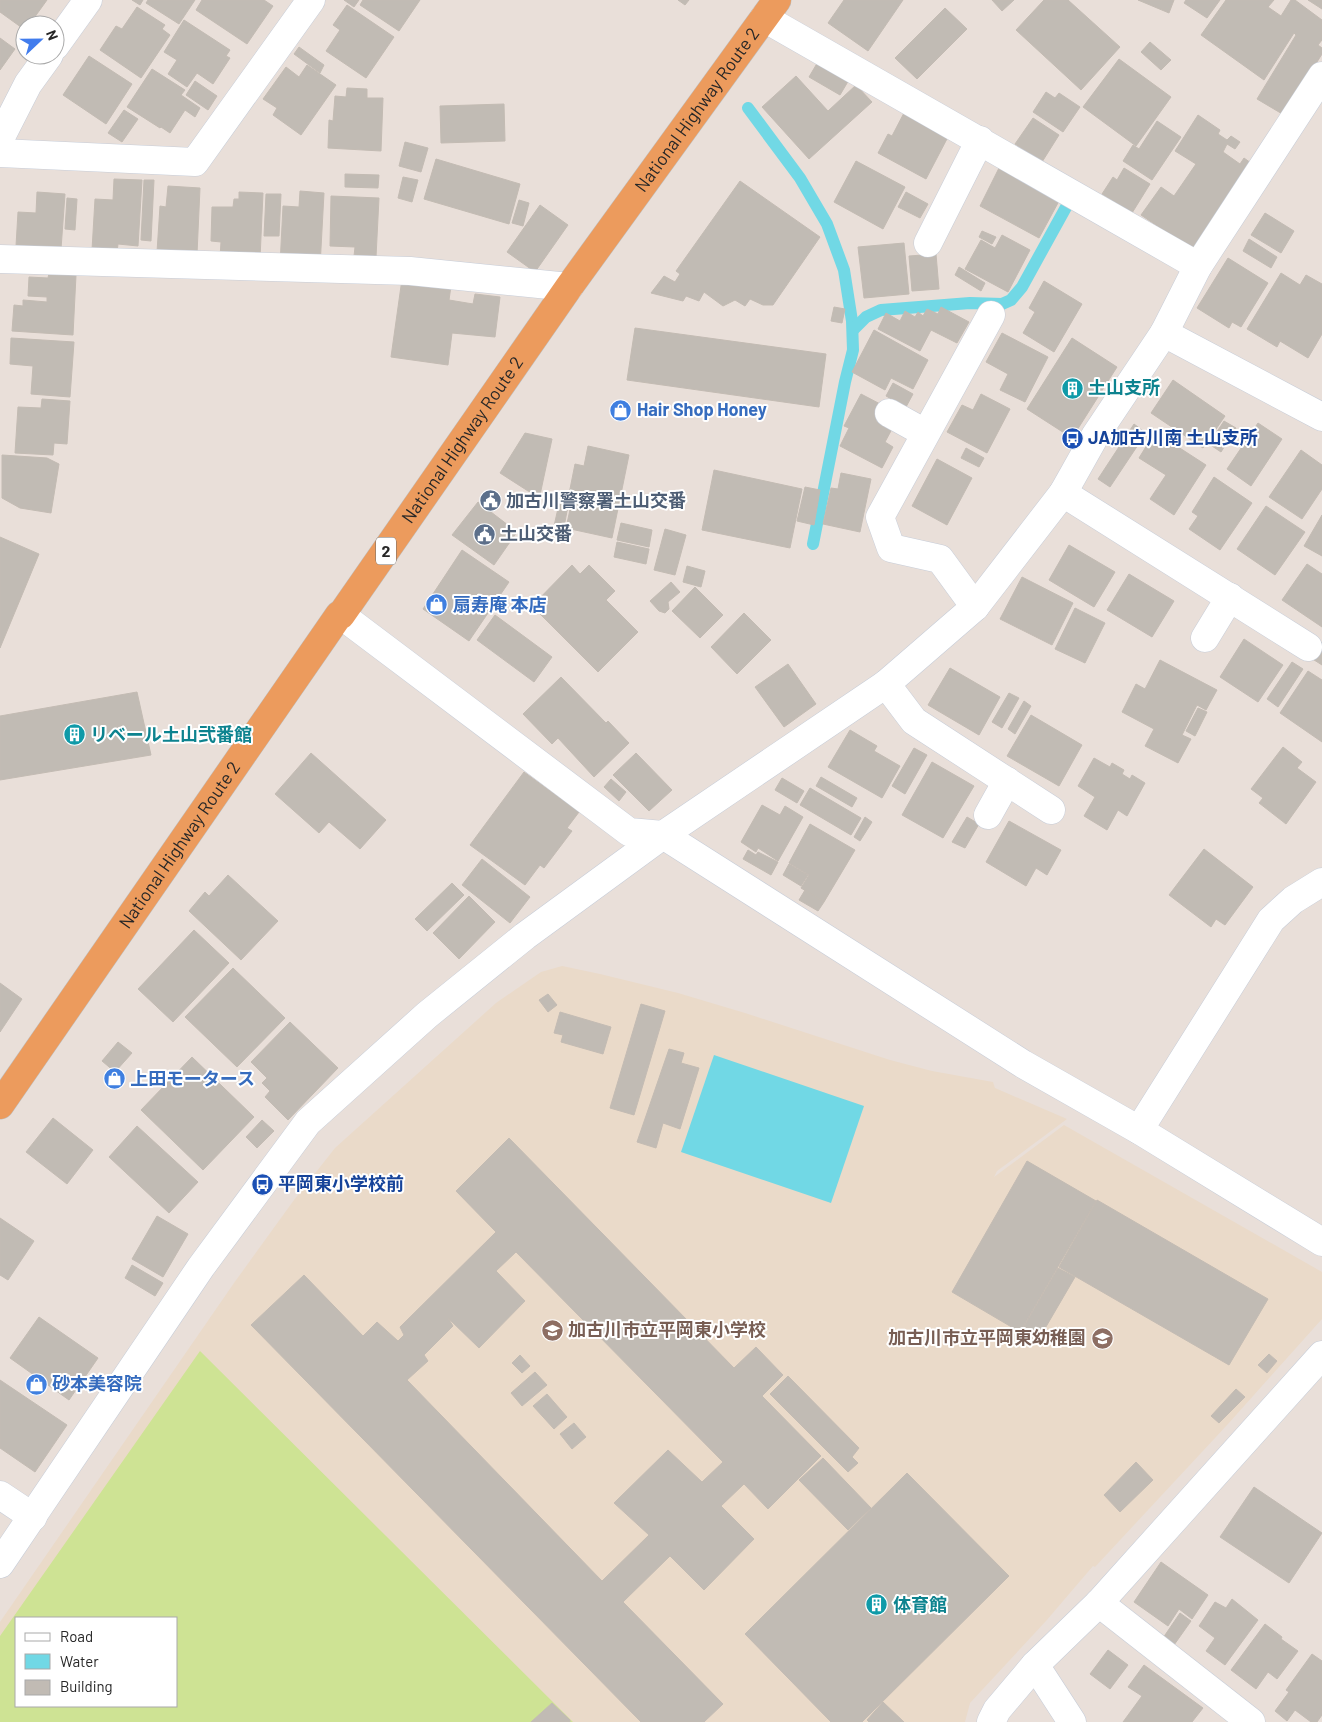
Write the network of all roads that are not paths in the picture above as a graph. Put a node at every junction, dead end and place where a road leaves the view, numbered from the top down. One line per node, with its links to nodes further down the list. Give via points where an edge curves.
1 (88, 0): 4 (street)
2 (311, 0): 9 (street, via 195,162)
3 (771, 9): 8 (street); 13 (highway, National Highway Route 2 / 2)
4 (65, 32)
5 (42, 65): 7 (street, via 28,84)
6 (1322, 76): 12 (street)
7 (0, 139)
8 (980, 140): 10 (street); 12 (street)
9 (0, 153)
10 (928, 243)
11 (0, 259): 13 (street, via 410,271)
12 (1198, 266): 15 (street)
13 (569, 287): 22 (highway, National Highway Route 2 / 2)
14 (991, 315): 18 (street)
15 (1164, 333): 17 (street); 19 (street, via 1094,436)
16 (890, 413): 18 (street)
17 (1322, 417)
18 (925, 433): 21 (street, via 880,517 891,548 940,559)
19 (1063, 493): 20 (street); 21 (street)
20 (1230, 597): 23 (street); 24 (street)
21 (974, 607): 25 (street)
22 (341, 615): 29 (street, via 629,832); 31 (highway, National Highway Route 2 / 2)
23 (1205, 638)
24 (1308, 647)
25 (886, 684): 26 (street, via 914,721); 29 (street)
26 (1007, 781): 27 (street); 28 (street)
27 (1051, 810)
28 (988, 815)
29 (663, 835): 32 (street, via 1023,1064); 36 (street, via 525,936 427,1015 308,1122 200,1267)
30 (1322, 882): 32 (street, via 1293,900 1271,920)
31 (0, 1105)
32 (1139, 1130): 33 (street)
33 (1322, 1242)
34 (1322, 1355): 38 (street)
35 (0, 1495): 36 (street)
36 (33, 1517): 37 (street)
37 (0, 1564)
38 (1099, 1603): 39 (street); 42 (street)
39 (1035, 1665): 40 (street, via 997,1710); 41 (street)
40 (991, 1722)
41 (1072, 1722)
42 (1250, 1722)

